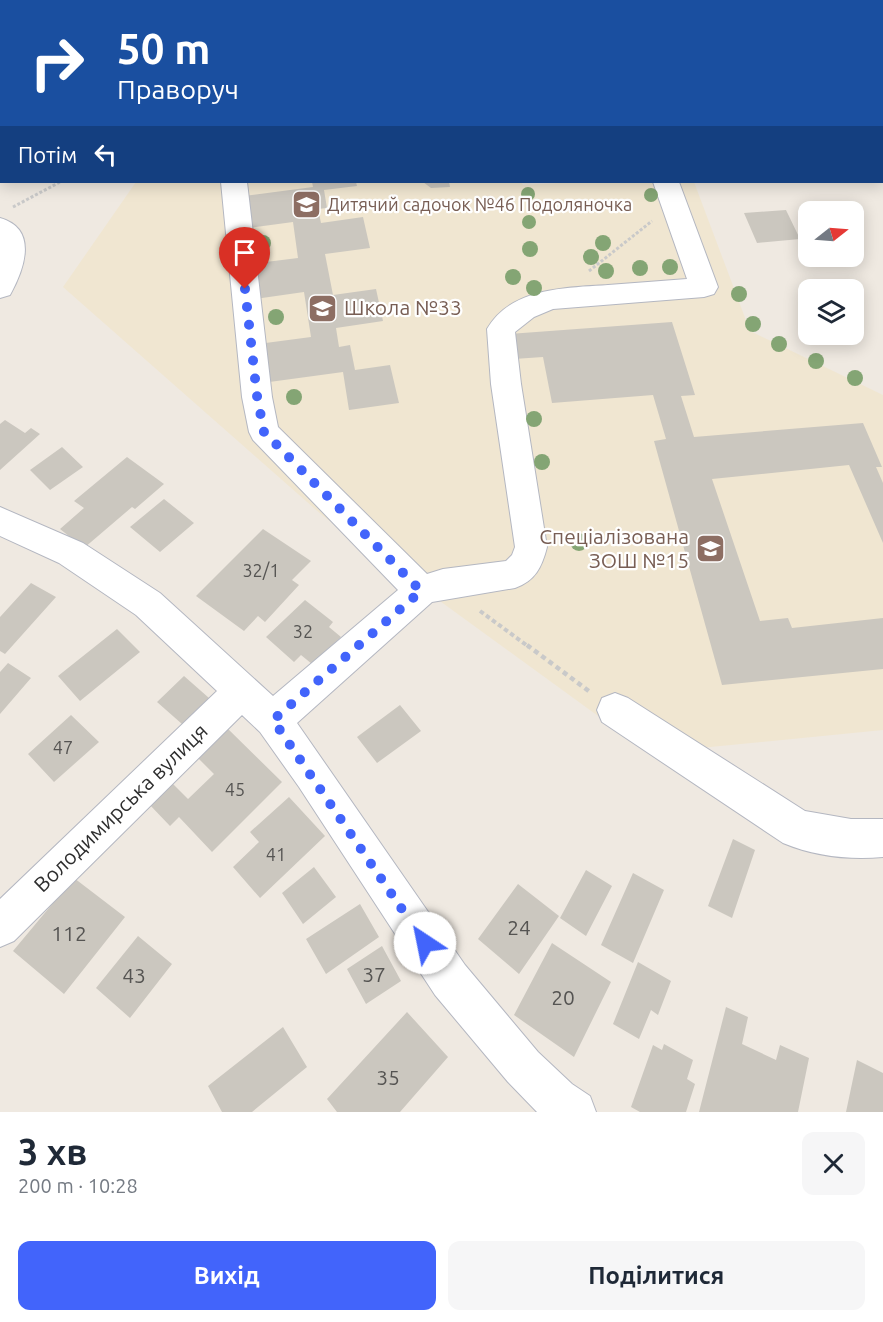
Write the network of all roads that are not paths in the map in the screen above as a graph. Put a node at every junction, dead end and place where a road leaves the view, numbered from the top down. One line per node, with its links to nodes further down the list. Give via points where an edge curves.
1 (234, 183): 6 (street, via 264,432)
2 (670, 193): 6 (street, via 704,287 553,299 515,313 501,329 500,339 531,547 527,562 515,574)
3 (5, 218): 4 (street, via 13,247 8,273)
4 (0, 288)
5 (0, 522): 7 (street, via 71,554 148,604)
6 (432, 587): 9 (street)
7 (243, 690): 9 (street); 11 (street, Володимирська вулиця)
8 (615, 710): 10 (street, via 797,829 821,835)
9 (273, 720): 12 (street, via 450,980 523,1067)
10 (883, 837)
11 (0, 927)
12 (574, 1112)

